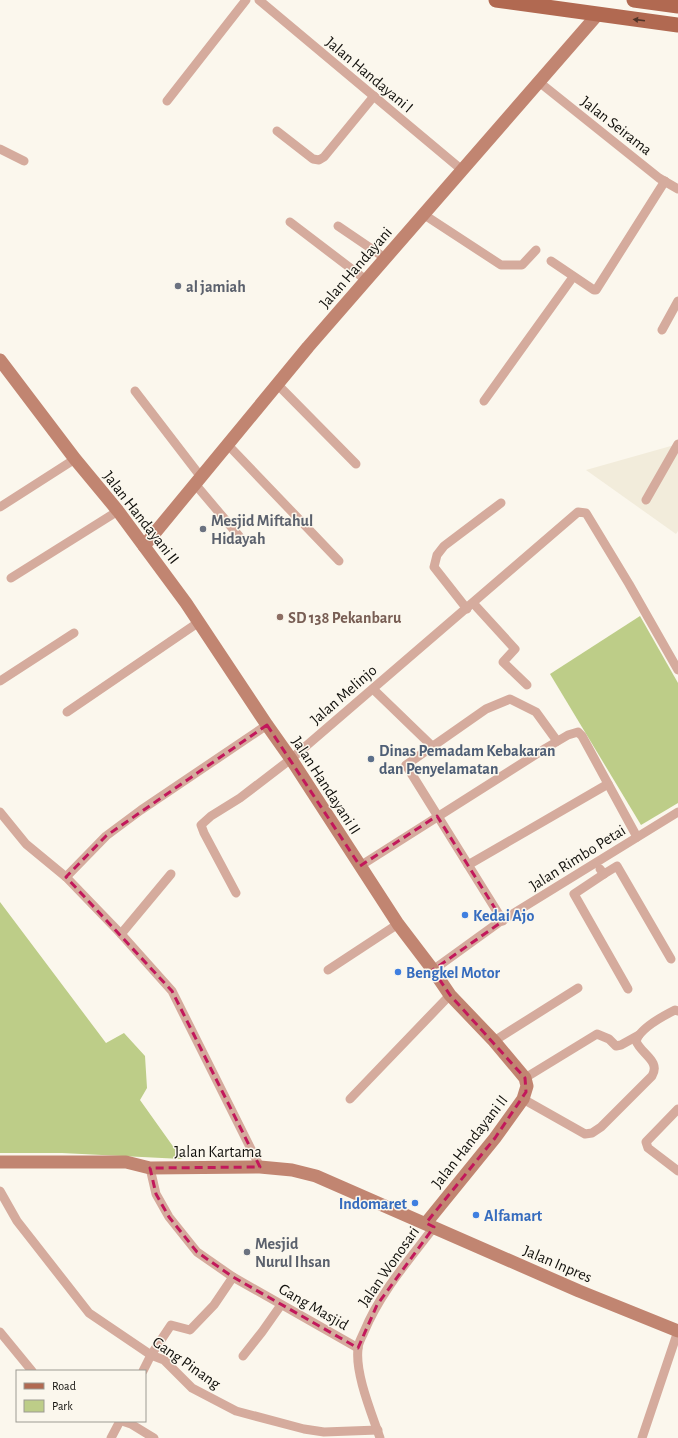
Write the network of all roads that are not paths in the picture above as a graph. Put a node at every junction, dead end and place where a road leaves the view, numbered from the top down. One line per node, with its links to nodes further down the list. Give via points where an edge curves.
1 (246, 0): 10 (street)
2 (259, 0): 9 (street, Jalan Handayani I)
3 (496, 0): 6 (main road)
4 (634, 0): 5 (main road)
5 (678, 6)
6 (598, 14): 7 (main road, one-way to 6); 8 (street, Jalan Handayani)
7 (678, 25)
8 (539, 82): 14 (street, Jalan Handayani); 15 (street, Jalan Seirama)
9 (374, 96): 11 (street, via 319,160 313,160); 14 (street, Jalan Handayani I)
10 (167, 101)
11 (277, 131)
12 (0, 149): 13 (street)
13 (24, 161)
14 (462, 170): 17 (street, Jalan Handayani)
15 (665, 181): 16 (street, Jalan Seirama); 23 (street, via 598,288 594,290)
16 (678, 189)
17 (423, 214): 20 (street, via 501,265 522,265); 21 (street, Jalan Handayani)
18 (290, 222): 24 (street)
19 (338, 226): 21 (street)
20 (536, 250)
21 (385, 258): 24 (street, Jalan Handayani)
22 (551, 261): 23 (street)
23 (573, 277): 30 (street)
24 (366, 280): 28 (street, Jalan Handayani)
25 (678, 302): 26 (street)
26 (662, 330)
27 (0, 360): 33 (street, Jalan Handayani II)
28 (277, 384): 32 (street, Jalan Handayani); 34 (street)
29 (135, 391): 35 (street)
30 (484, 401)
31 (678, 444): 36 (street)
32 (228, 445): 35 (street, Jalan Handayani); 42 (street)
33 (76, 459): 38 (street); 39 (street, Jalan Handayani II)
34 (356, 464)
35 (198, 481): 40 (street); 41 (street, Jalan Handayani)
36 (646, 500)
37 (501, 503): 44 (street, via 444,546 434,561 434,567)
38 (0, 506)
39 (118, 511): 41 (street, Jalan Handayani II); 43 (street)
40 (239, 536)
41 (144, 546): 45 (street, Jalan Handayani II)
42 (339, 561)
43 (11, 578)
44 (470, 606): 47 (street, Jalan Melinjo, via 578,512 586,514); 49 (street, via 515,649 503,662); 50 (street, Jalan Melinjo)
45 (199, 622): 51 (street); 52 (street, Jalan Handayani II)
46 (74, 633): 48 (street)
47 (678, 670)
48 (0, 681)
49 (527, 685)
50 (373, 689): 54 (street); 55 (street, Jalan Melinjo)
51 (68, 712)
52 (266, 725): 55 (street, Jalan Handayani II); 66 (street, via 106,836)
53 (557, 741): 54 (street, via 536,712 510,699 486,709); 56 (street, via 578,732); 59 (street)
54 (433, 747): 59 (street, via 406,765)
55 (291, 759): 63 (street, Jalan Handayani II); 67 (street, Jalan Melinjo, via 201,825)
56 (608, 784): 60 (street); 62 (street)
57 (0, 812): 66 (street, via 26,844)
58 (678, 812): 60 (street, Jalan Rimbo Petai)
59 (437, 816): 62 (street); 63 (street)
60 (637, 837): 61 (street, Jalan Rimbo Petai)
61 (596, 863): 65 (street); 68 (street, Jalan Rimbo Petai)
62 (468, 865): 68 (street)
63 (360, 866): 69 (street, Jalan Handayani II)
64 (171, 874): 70 (street)
65 (604, 874): 71 (street, via 617,866); 75 (street, via 574,894)
66 (66, 878): 70 (street)
67 (236, 893)
68 (503, 921): 73 (street, Jalan Rimbo Petai)
69 (398, 924): 72 (street); 73 (street, Jalan Handayani II)
70 (121, 934): 85 (street, via 172,991)
71 (671, 960)
72 (328, 970)
73 (433, 970): 76 (street, Jalan Handayani II)
74 (578, 988): 79 (street)
75 (628, 989)
76 (450, 995): 79 (street, Jalan Handayani II); 81 (street)
77 (678, 1011): 78 (street, via 666,1014)
78 (639, 1035): 80 (street, via 616,1046 609,1039 596,1034); 82 (street, via 637,1045 654,1064 655,1071 601,1127 592,1133 585,1134)
79 (494, 1041): 80 (street, Jalan Handayani II)
80 (525, 1078): 82 (street, Jalan Handayani II, via 527,1086)
81 (350, 1099)
82 (523, 1099): 89 (street, Jalan Handayani II)
83 (678, 1109): 87 (street, via 646,1145)
84 (0, 1162): 86 (street, Jalan Kartama, via 126,1162)
85 (260, 1167): 86 (street, Jalan Kartama); 89 (street, Jalan Kartama, via 292,1170 316,1176)
86 (150, 1168): 90 (street, Gang Masjid, via 156,1194 169,1218 198,1252)
87 (678, 1171)
88 (0, 1191): 95 (street, Gang Pinang, via 17,1221 89,1313)
89 (430, 1225): 92 (street, Jalan Inpres, via 579,1291); 94 (street, Jalan Wonosari, via 377,1305)
90 (233, 1278): 91 (street, Gang Masjid); 95 (street, via 214,1305 190,1330 171,1325)
91 (281, 1305): 94 (street, Gang Masjid); 96 (street)
92 (678, 1331): 104 (street)
93 (0, 1332): 97 (street)
94 (358, 1348): 101 (street, Jalan Wonosari, via 366,1399)
95 (151, 1355): 98 (street); 101 (street, Gang Pinang, via 169,1364 192,1388 236,1411 324,1432)
96 (243, 1356)
97 (31, 1370)
98 (144, 1370)
99 (120, 1422): 102 (street)
100 (124, 1422): 103 (street)
101 (379, 1434)
102 (111, 1438)
103 (154, 1438)
104 (642, 1438)

